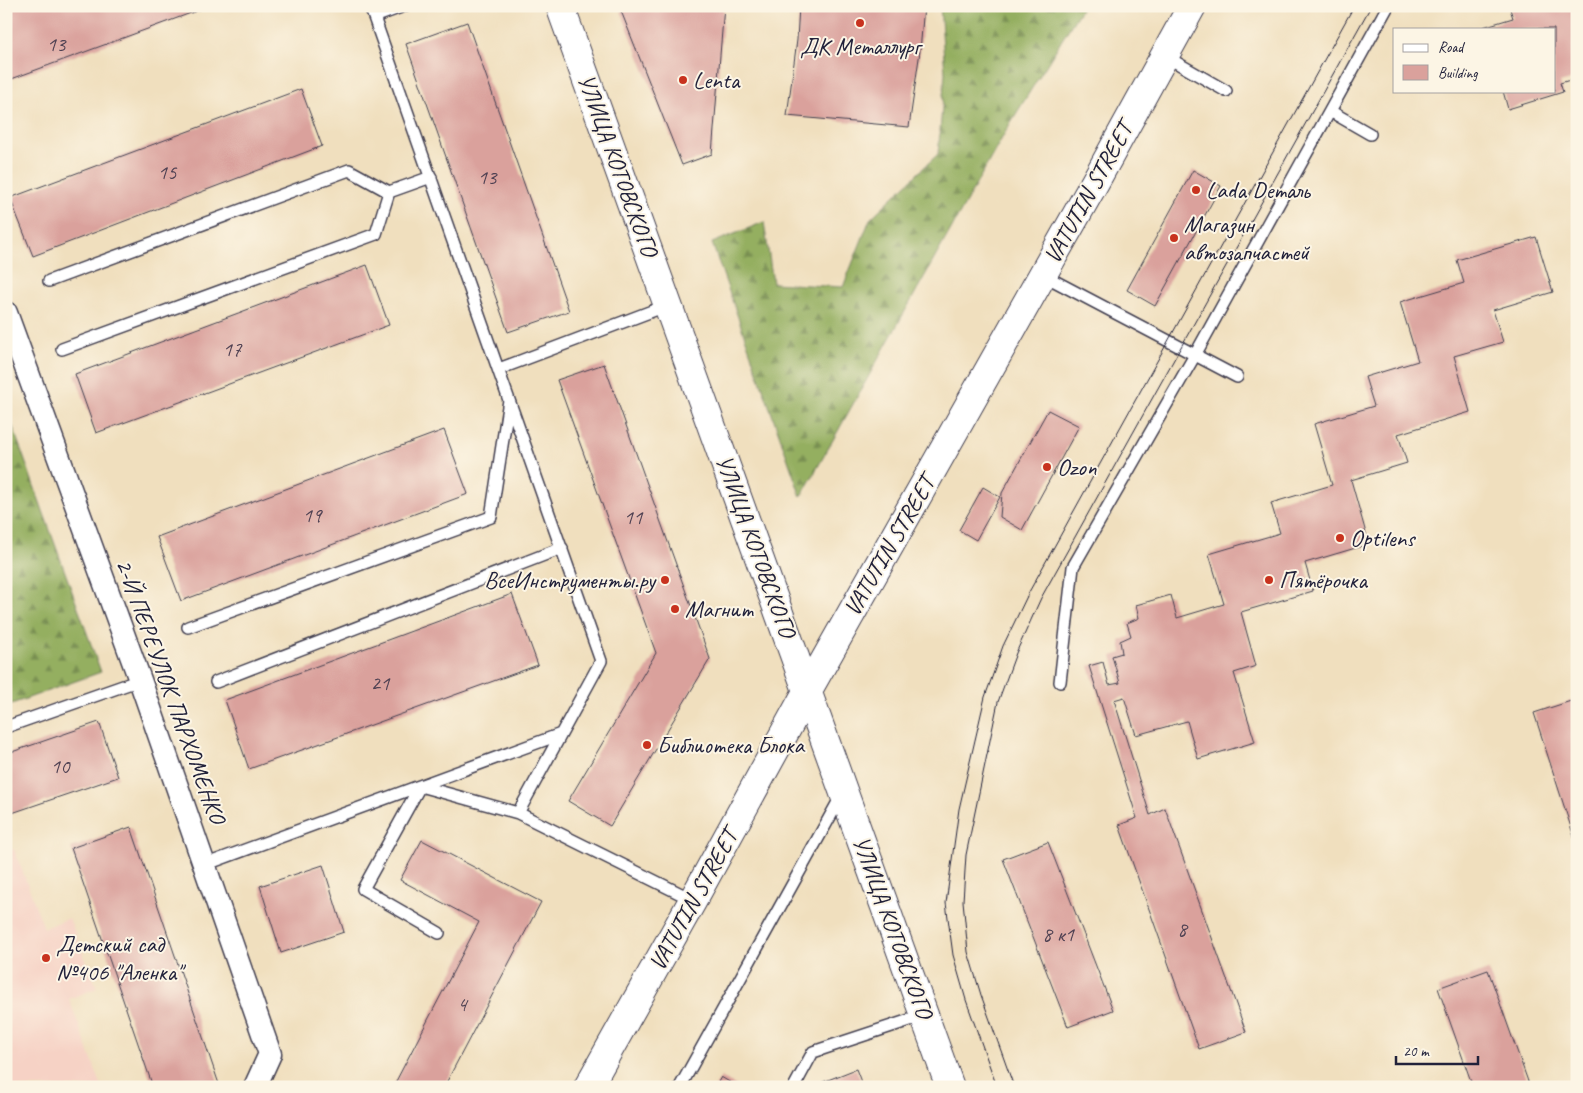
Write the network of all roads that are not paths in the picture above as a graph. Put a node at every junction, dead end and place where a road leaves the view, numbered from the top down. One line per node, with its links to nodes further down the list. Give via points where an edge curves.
1 (404, 6): 5 (lane)
2 (560, 6): 14 (main road, УЛИЦА КОТОВСКОГО)
3 (1192, 6): 6 (main road, VATUTIN STREET)
4 (1388, 6): 8 (lane)
5 (372, 12): 10 (lane)
6 (1165, 56): 7 (lane); 12 (main road, VATUTIN STREET)
7 (1226, 91)
8 (1330, 111): 9 (lane); 17 (lane)
9 (1370, 134)
10 (431, 177): 11 (lane); 18 (lane)
11 (389, 192): 13 (lane, via 349,170); 16 (lane, via 376,234)
12 (1043, 275): 17 (lane); 26 (main road, VATUTIN STREET)
13 (49, 281)
14 (668, 304): 18 (lane); 26 (main road, УЛИЦА КОТОВСКОГО)
15 (6, 313): 23 (street, 2-Й ПЕРЕУЛОК ПАРХОМЕНКО)
16 (62, 349)
17 (1195, 355): 19 (lane); 25 (lane, via 1073,567)
18 (499, 369): 20 (lane)
19 (1237, 377)
20 (509, 398): 21 (lane); 22 (lane, via 491,517)
21 (562, 548): 24 (lane); 28 (lane, via 601,661)
22 (188, 627)
23 (140, 680): 27 (lane); 32 (street, 2-Й ПЕРЕУЛОК ПАРХОМЕНКО)
24 (216, 682)
25 (1060, 682)
26 (808, 690): 30 (main road, УЛИЦА КОТОВСКОГО); 33 (main road, VATUTIN STREET)
27 (6, 727)
28 (561, 734): 29 (lane); 31 (lane)
29 (420, 786): 31 (lane); 32 (lane); 34 (lane, via 363,889)
30 (844, 792): 35 (main road, УЛИЦА КОТОВСКОГО); 38 (lane)
31 (518, 813): 33 (lane)
32 (204, 865): 36 (street, 2-Й ПЕРЕУЛОК ПАРХОМЕНКО, via 270,1054)
33 (693, 900): 37 (main road, VATUTIN STREET)
34 (440, 933)
35 (925, 1015): 39 (lane, via 813,1052); 40 (main road, УЛИЦА КОТОВСКОГО)
36 (255, 1087)
37 (588, 1087)
38 (680, 1087)
39 (794, 1087)
40 (950, 1087)

